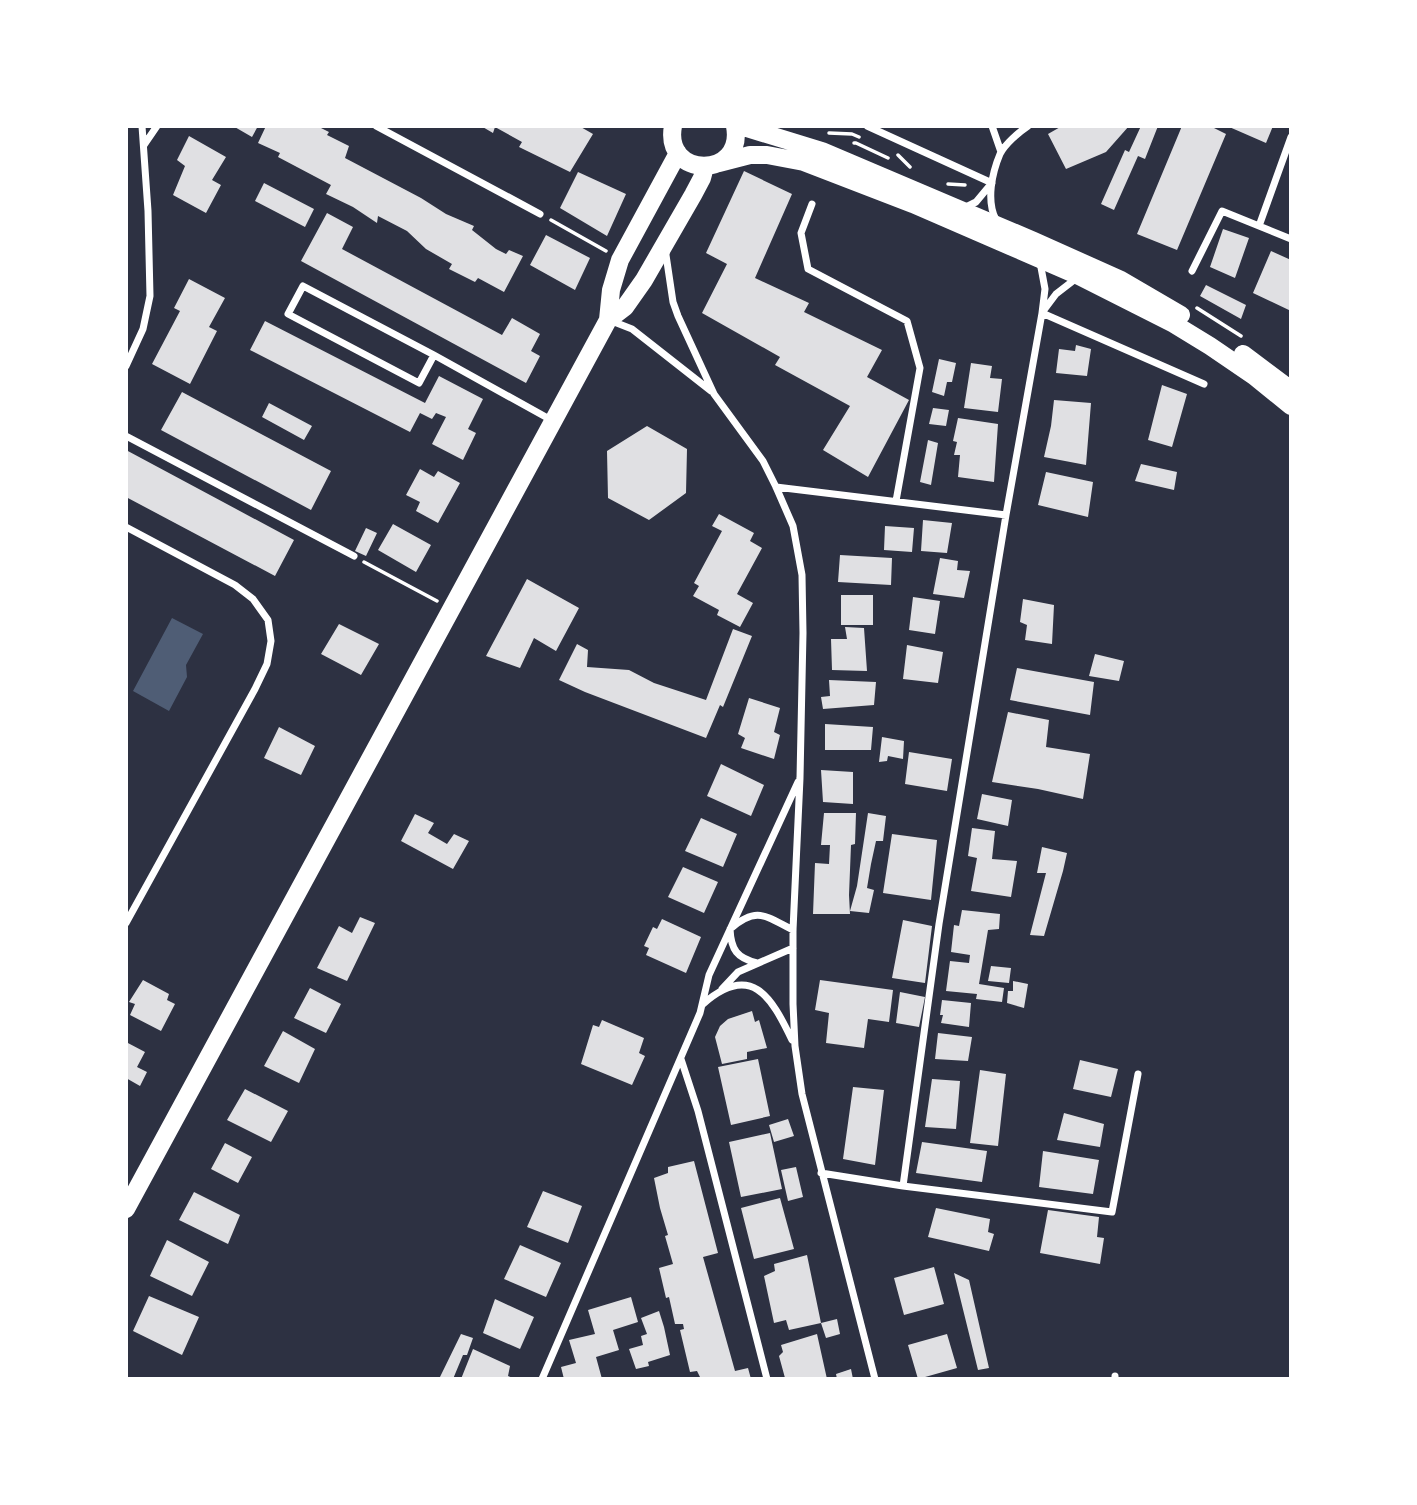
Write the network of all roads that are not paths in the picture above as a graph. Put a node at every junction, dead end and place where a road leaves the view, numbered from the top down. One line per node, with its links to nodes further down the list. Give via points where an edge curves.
1 (142, 126): 10 (street)
2 (158, 126): 10 (street)
3 (376, 126): 16 (street)
4 (738, 126): 12 (main road, via 731,153); 15 (main road, via 822,151)
5 (867, 126): 13 (street)
6 (992, 126): 11 (street)
7 (1028, 126): 11 (street)
8 (672, 137): 12 (main road, via 690,163); 25 (main road, via 620,260)
9 (1291, 137): 17 (street)
10 (144, 145): 27 (street, via 150,296 143,329)
11 (1001, 152): 13 (street)
12 (712, 165): 19 (main road); 21 (main road, via 750,155 804,162)
13 (992, 183): 15 (street, via 971,205); 18 (street, via 992,211)
14 (812, 204): 35 (street, via 801,233 808,269 907,321 920,368)
15 (954, 208): 18 (main road)
16 (541, 214)
17 (1259, 226): 20 (street); 22 (street, via 1222,211)
18 (1001, 228): 29 (main road, via 1121,279 1212,333)
19 (669, 235): 25 (main road, via 636,292); 30 (street, via 666,255 673,302)
20 (1291, 239)
21 (1039, 258): 23 (main road); 24 (street, via 1045,289)
22 (1192, 271)
23 (1079, 276): 24 (street, via 1056,294); 31 (main road, via 1210,346)
24 (1042, 313): 28 (street); 36 (street)
25 (608, 320): 30 (street, via 632,329); 32 (main road)
26 (434, 355): 26 (street, via 303,286 288,314 419,383); 32 (street)
27 (126, 366)
28 (1204, 384)
29 (1291, 390)
30 (714, 394): 34 (street)
31 (1291, 406)
32 (554, 422): 52 (main road)
33 (126, 436): 38 (street)
34 (776, 486): 35 (street); 39 (street, via 793,526 802,575)
35 (896, 501): 36 (street)
36 (1006, 515): 51 (street, via 939,924)
37 (126, 527): 40 (street, via 253,599 268,620 271,641 256,689)
38 (354, 556)
39 (800, 778): 41 (street); 42 (street)
40 (126, 923)
41 (730, 929): 42 (street, via 750,915 760,915); 44 (street, via 736,952); 46 (street, via 709,975)
42 (793, 929): 43 (street)
43 (793, 948): 44 (street); 47 (street)
44 (757, 963): 45 (street, via 738,972)
45 (722, 989): 46 (street); 47 (street, via 745,985 765,994)
46 (702, 1005): 48 (street)
47 (795, 1046): 50 (street)
48 (680, 1058): 53 (street); 54 (street, via 698,1111)
49 (1138, 1074): 51 (street, via 1112,1212)
50 (821, 1173): 51 (street); 55 (street)
51 (903, 1186)
52 (126, 1209)
53 (542, 1379)
54 (767, 1379)
55 (875, 1379)

